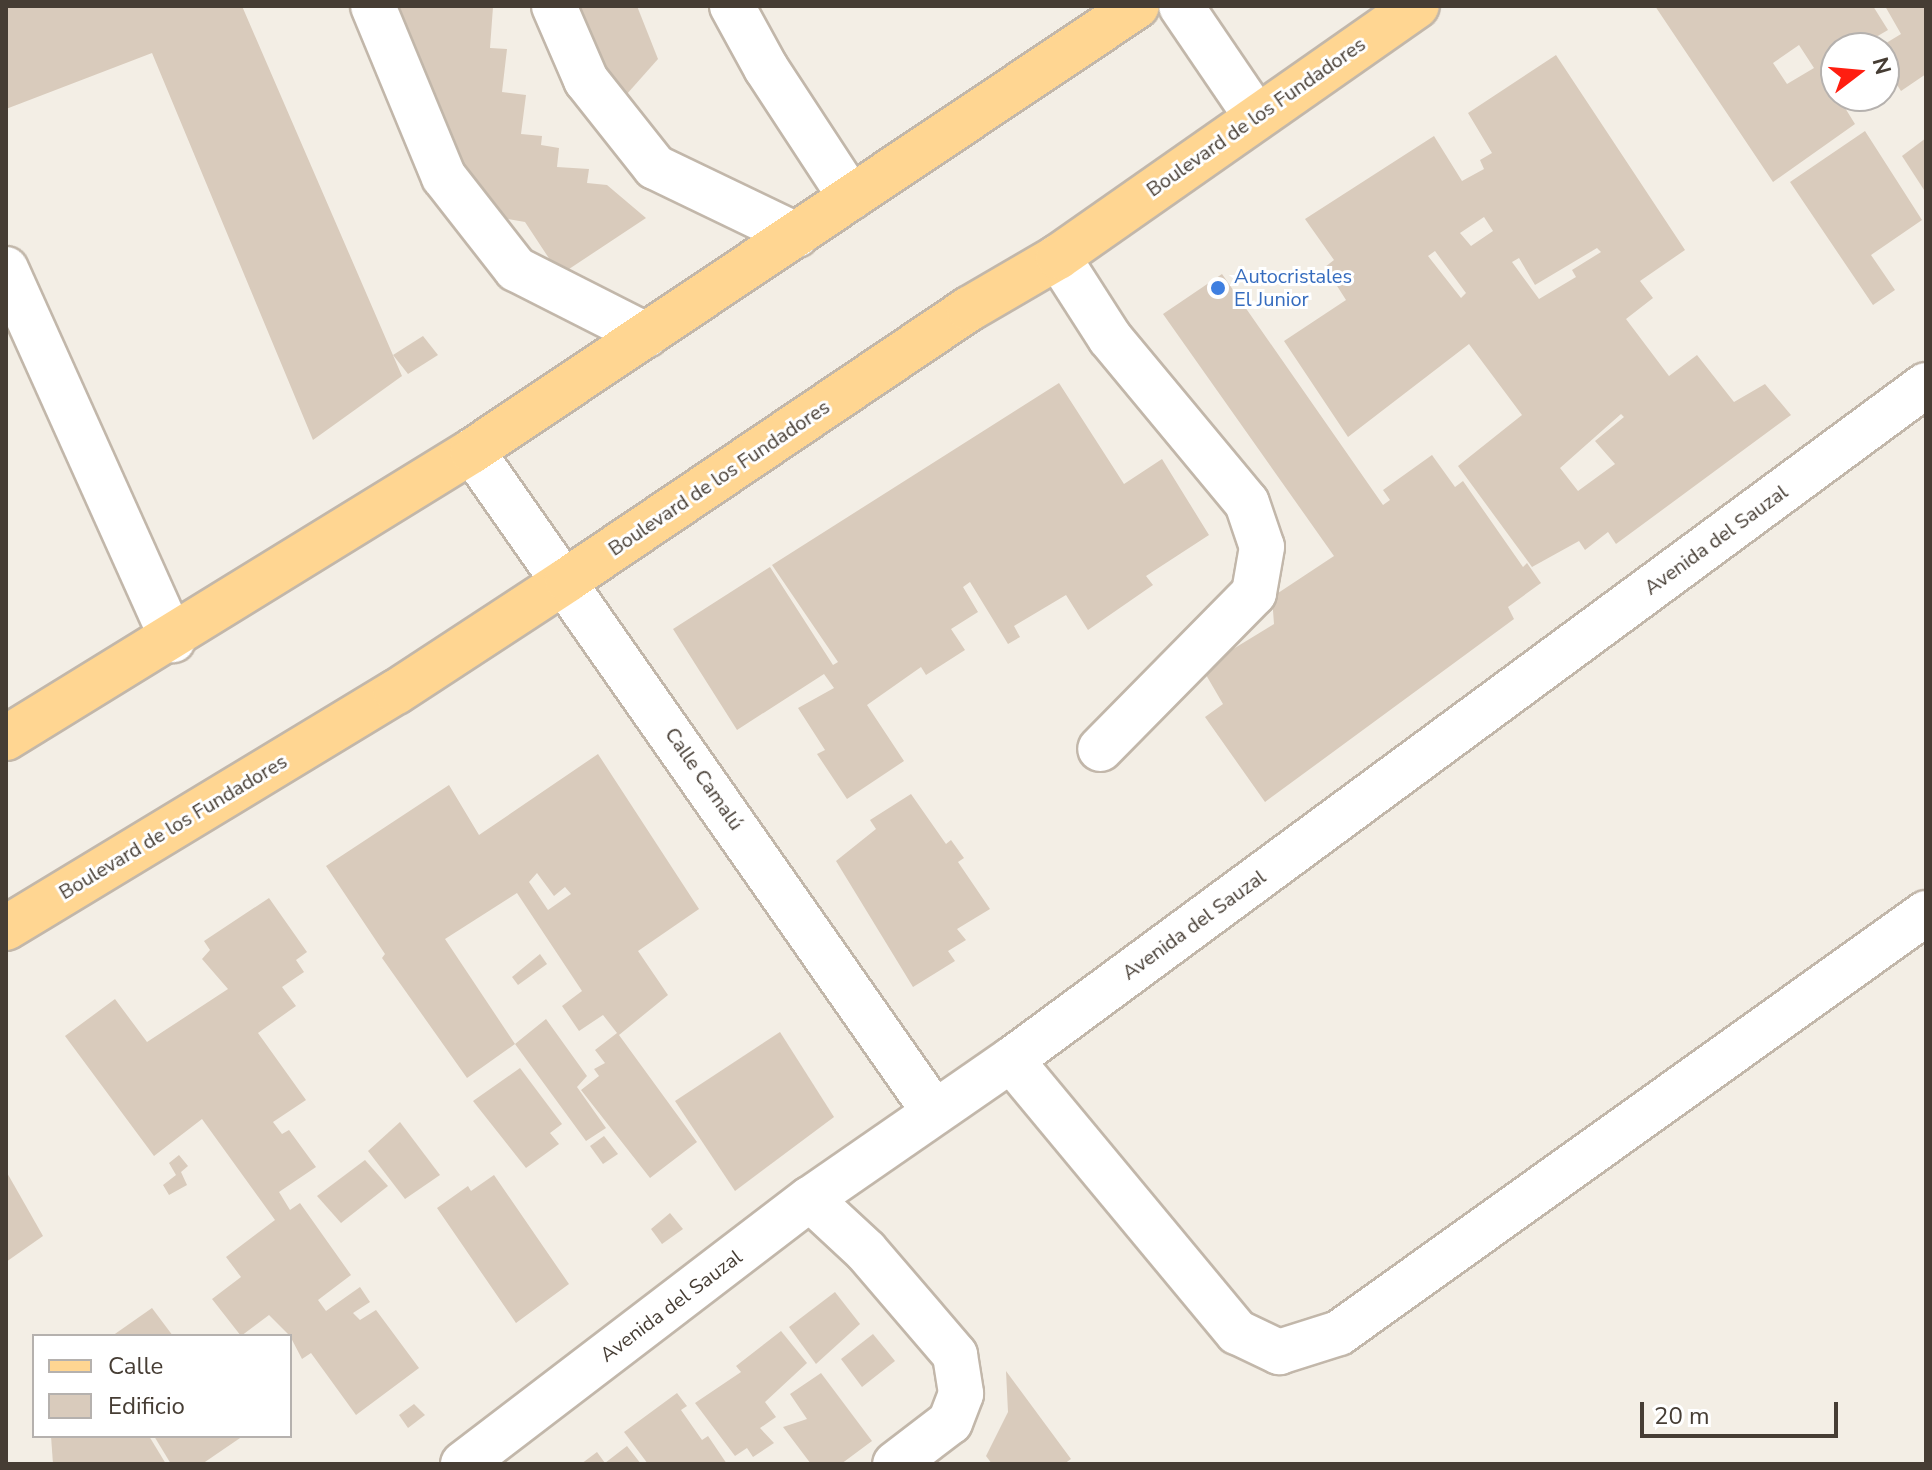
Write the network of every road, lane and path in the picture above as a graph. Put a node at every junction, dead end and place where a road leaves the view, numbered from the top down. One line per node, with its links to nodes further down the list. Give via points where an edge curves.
1 (373, 6): 12 (street, via 444,177 516,269)
2 (554, 6): 9 (street, via 586,80 655,167)
3 (732, 6): 8 (street)
4 (1137, 6): 8 (main road)
5 (1181, 6): 7 (street)
6 (1417, 6): 7 (main road, Boulevard de los Fundadores)
7 (1255, 115): 10 (main road, Boulevard de los Fundadores)
8 (851, 198): 9 (main road)
9 (796, 235): 12 (main road)
10 (1058, 257): 15 (main road, Boulevard de los Fundadores, via 969,309); 18 (street, via 1110,338 1247,503 1262,547 1254,593)
11 (6, 269): 16 (street)
12 (646, 335): 14 (main road)
13 (1926, 385): 21 (street, Avenida del Sauzal)
14 (472, 451): 15 (street, Calle Camalú); 16 (main road)
15 (567, 580): 20 (main road, Boulevard de los Fundadores, via 396,692); 22 (street, Calle Camalú)
16 (173, 640): 17 (main road)
17 (6, 738)
18 (1100, 749)
19 (1926, 913): 21 (street, via 1339,1333 1279,1352 1237,1332)
20 (6, 928)
21 (1011, 1060): 22 (street, Avenida del Sauzal)
22 (933, 1110): 23 (street, Avenida del Sauzal)
23 (810, 1199): 24 (street, Avenida del Sauzal); 25 (street, via 866,1251 955,1355 961,1394 950,1422)
24 (463, 1464)
25 (895, 1464)

